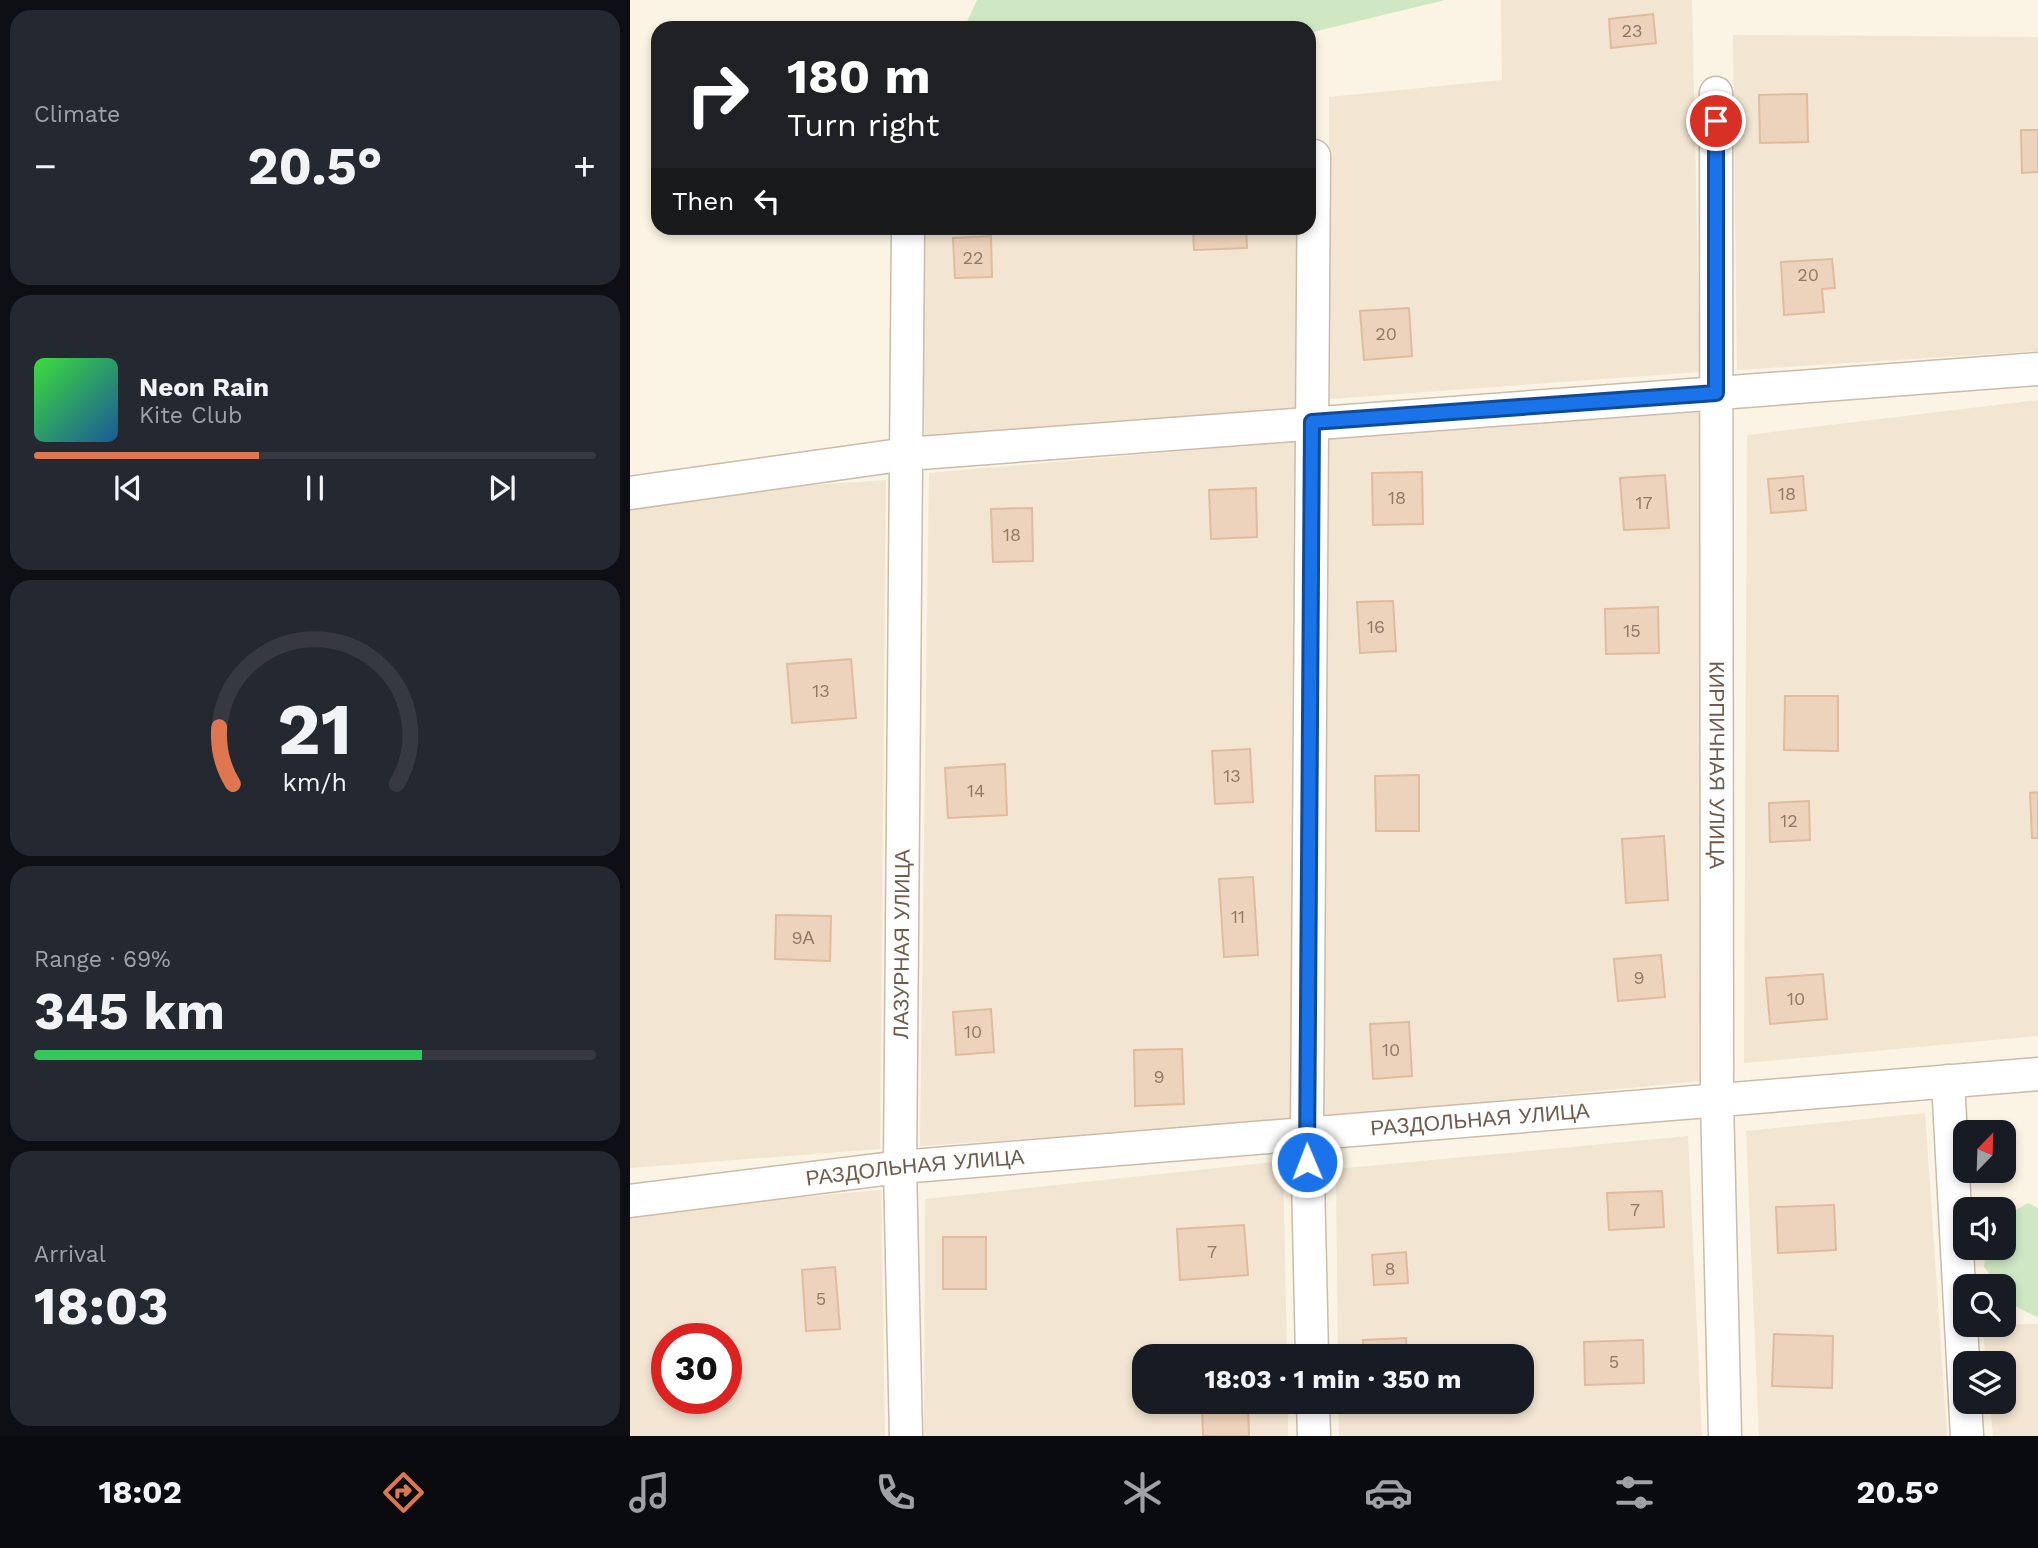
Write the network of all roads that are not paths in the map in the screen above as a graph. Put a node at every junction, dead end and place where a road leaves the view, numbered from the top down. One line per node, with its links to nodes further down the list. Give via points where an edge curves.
1 (1716, 93): 5 (street, КИРПИЧНАЯ УЛИЦА)
2 (908, 235): 7 (street, ЛАЗУРНАЯ УЛИЦА)
3 (1313, 235): 6 (street)
4 (2038, 369): 5 (street)
5 (1716, 393): 6 (street); 11 (street, КИРПИЧНАЯ УЛИЦА)
6 (1312, 422): 7 (street); 12 (street)
7 (907, 454): 8 (street); 13 (street, ЛАЗУРНАЯ УЛИЦА)
8 (630, 493)
9 (2038, 1074): 10 (street, РАЗДОЛЬНАЯ УЛИЦА)
10 (1948, 1081): 11 (street, РАЗДОЛЬНАЯ УЛИЦА); 20 (street)
11 (1717, 1100): 12 (street, РАЗДОЛЬНАЯ УЛИЦА); 19 (street, КИРПИЧНАЯ УЛИЦА)
12 (1307, 1134): 13 (street, РАЗДОЛЬНАЯ УЛИЦА); 15 (street)
13 (900, 1167): 14 (street, РАЗДОЛЬНАЯ УЛИЦА); 17 (street, ЛАЗУРНАЯ УЛИЦА)
14 (630, 1201)
15 (1312, 1344)
16 (1313, 1414): 18 (street)
17 (906, 1436)
18 (1314, 1436)
19 (1725, 1436)
20 (1967, 1436)

